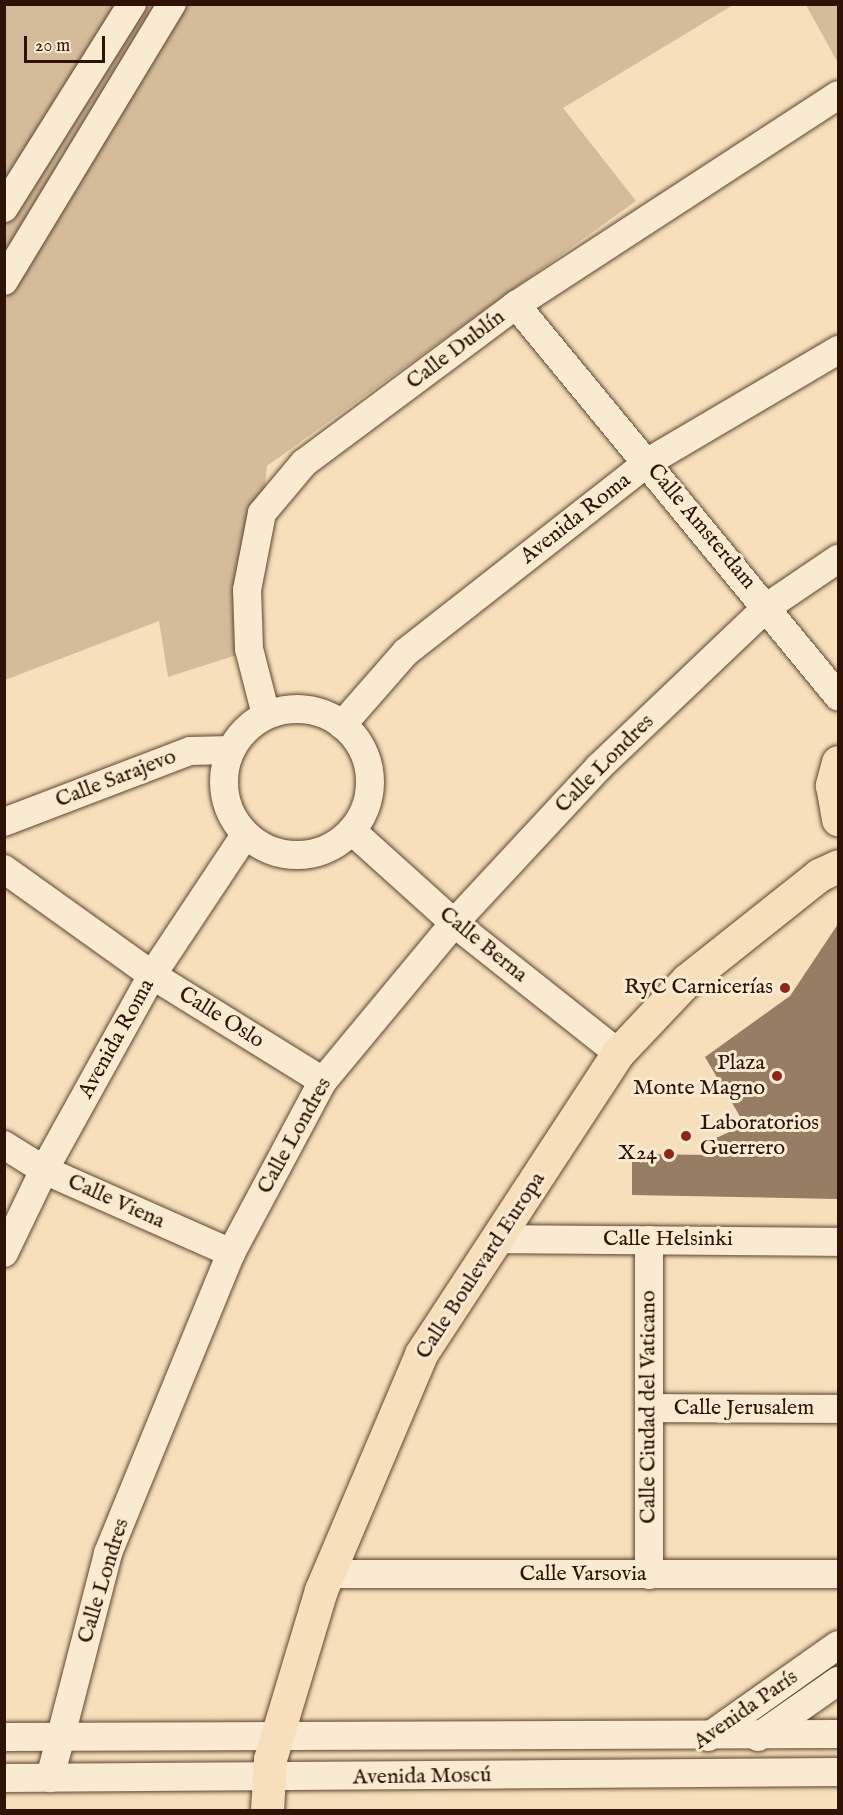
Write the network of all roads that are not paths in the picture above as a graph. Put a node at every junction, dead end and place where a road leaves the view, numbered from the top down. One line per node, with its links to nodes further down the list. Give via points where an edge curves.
1 (132, 4): 4 (street)
2 (172, 4): 5 (street)
3 (838, 96): 6 (street, Calle Dublín)
4 (4, 208)
5 (7, 272)
6 (516, 305): 8 (street, Calle Amsterdam); 12 (street, Calle Dublín, via 304,463 262,513 247,590 249,649)
7 (838, 350): 8 (street, Avenida Roma)
8 (648, 462): 10 (street, Calle Amsterdam); 13 (street, Avenida Roma, via 406,652)
9 (838, 559): 10 (street, Calle Londres)
10 (767, 607): 11 (street, Calle Amsterdam); 23 (street, Calle Londres, via 599,767)
11 (838, 696)
12 (266, 716): 13 (street, via 306,710); 14 (street, via 246,729)
13 (342, 725): 18 (street, via 358,743 368,764 370,788 364,811)
14 (231, 750): 17 (street, Calle Sarajevo, via 190,751); 19 (street, via 224,794)
15 (838, 762): 16 (main road, via 832,785)
16 (838, 819)
17 (4, 822)
18 (352, 831): 19 (street, via 333,846 288,855 264,848); 23 (street, Calle Berna)
19 (245, 835): 24 (street, Avenida Roma)
20 (838, 835): 22 (main road, Calle Boulevard Europa)
21 (4, 869): 24 (street, Calle Oslo)
22 (829, 870): 25 (main road, Calle Boulevard Europa, via 687,980)
23 (454, 923): 25 (street, Calle Berna); 26 (street, Calle Londres)
24 (152, 975): 26 (street, Calle Oslo); 28 (street, Avenida Roma)
25 (618, 1053): 29 (main road, Calle Boulevard Europa)
26 (322, 1081): 33 (street, Calle Londres)
27 (4, 1145): 28 (street, Calle Viena)
28 (44, 1170): 32 (street, Avenida Roma); 33 (street, Calle Viena)
29 (498, 1239): 30 (street, Calle Helsinki); 36 (main road, Calle Boulevard Europa, via 421,1354)
30 (649, 1240): 31 (street, Calle Helsinki); 34 (street, Calle Ciudad del Vaticano)
31 (838, 1242)
32 (4, 1253)
33 (231, 1253): 46 (street, Calle Londres, via 108,1553)
34 (649, 1408): 35 (street, Calle Jerusalem); 38 (street, Calle Ciudad del Vaticano)
35 (838, 1409)
36 (328, 1574): 38 (street, Calle Varsovia); 42 (main road, Calle Boulevard Europa)
37 (838, 1574): 38 (street, Calle Varsovia)
38 (649, 1575)
39 (838, 1645): 44 (street, Avenida París)
40 (838, 1681): 43 (street, Avenida París)
41 (838, 1734): 43 (street, Avenida Moscú)
42 (278, 1735): 44 (street, Avenida Moscú); 46 (street, Avenida Moscú); 52 (main road, Calle Boulevard Europa)
43 (760, 1735): 44 (street, Avenida Moscú); 49 (street, Avenida París)
44 (710, 1736): 48 (street, Avenida París)
45 (4, 1737): 46 (street, Avenida Moscú)
46 (61, 1738): 51 (street, Calle Londres)
47 (838, 1772): 49 (street, Avenida Moscú)
48 (654, 1773): 49 (street, Avenida Moscú); 52 (street, Avenida Moscú)
49 (707, 1773)
50 (4, 1778): 51 (street, Avenida Moscú)
51 (50, 1778): 52 (street, Avenida Moscú)
52 (268, 1795)

